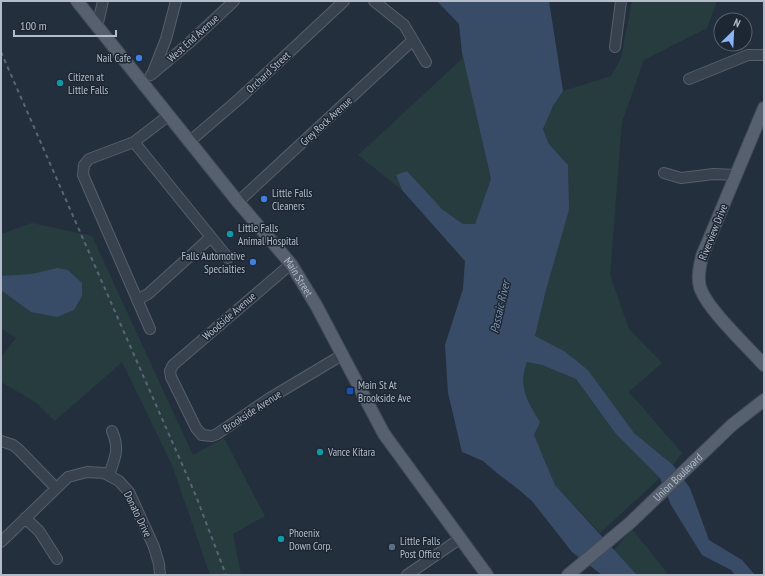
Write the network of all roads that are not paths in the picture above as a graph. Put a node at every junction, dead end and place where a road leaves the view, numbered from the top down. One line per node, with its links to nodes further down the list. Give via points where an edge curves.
1 (77, 1): 8 (main road, Main Street)
2 (103, 1): 8 (street)
3 (176, 1): 13 (street, via 166,39)
4 (234, 1): 13 (street, West End Avenue)
5 (344, 1): 19 (street, Orchard Street)
6 (374, 1): 9 (street, via 404,25)
7 (621, 1): 10 (street)
8 (97, 28): 15 (main road, Main Street)
9 (413, 40): 12 (street); 22 (street, Grey Rock Avenue)
10 (615, 47)
11 (764, 55): 14 (street, via 748,55)
12 (426, 62)
13 (151, 75): 15 (street, West End Avenue)
14 (689, 79)
15 (142, 84): 17 (main road, Main Street)
16 (764, 108): 21 (main road, Riverview Drive)
17 (168, 116): 18 (street); 19 (main road, Main Street)
18 (134, 142): 23 (street); 26 (street, via 90,159 84,165 82,174)
19 (190, 142): 22 (main road, Main Street)
20 (664, 173): 21 (street, via 681,178 714,174)
21 (736, 175): 29 (main road, Riverview Drive, via 702,256 698,277 709,304)
22 (238, 202): 25 (main road, Main Street)
23 (210, 237): 24 (street); 26 (street, via 148,294)
24 (228, 258)
25 (291, 264): 28 (main road, Main Street); 30 (street, Woodside Avenue, via 175,363)
26 (137, 300): 27 (street)
27 (150, 329)
28 (342, 355): 30 (street, Brookside Avenue, via 212,436 202,435 196,428 173,383); 37 (main road, Main Street, via 388,440)
29 (764, 365)
30 (170, 371)
31 (764, 400): 43 (main road, Union Boulevard, via 732,425 631,522)
32 (112, 431): 34 (street, via 118,448)
33 (1, 441): 35 (street, via 18,449)
34 (109, 475): 35 (street, Donato Drive, via 95,472 80,473 68,477); 40 (street, Donato Drive, via 125,486 132,498 154,547)
35 (56, 488): 36 (street, Donato Drive)
36 (25, 518): 38 (street, Donato Drive); 39 (street, via 39,531)
37 (461, 538): 41 (street); 42 (main road, Main Street)
38 (1, 542)
39 (57, 559)
40 (160, 575)
41 (407, 575)
42 (487, 575)
43 (568, 575)

